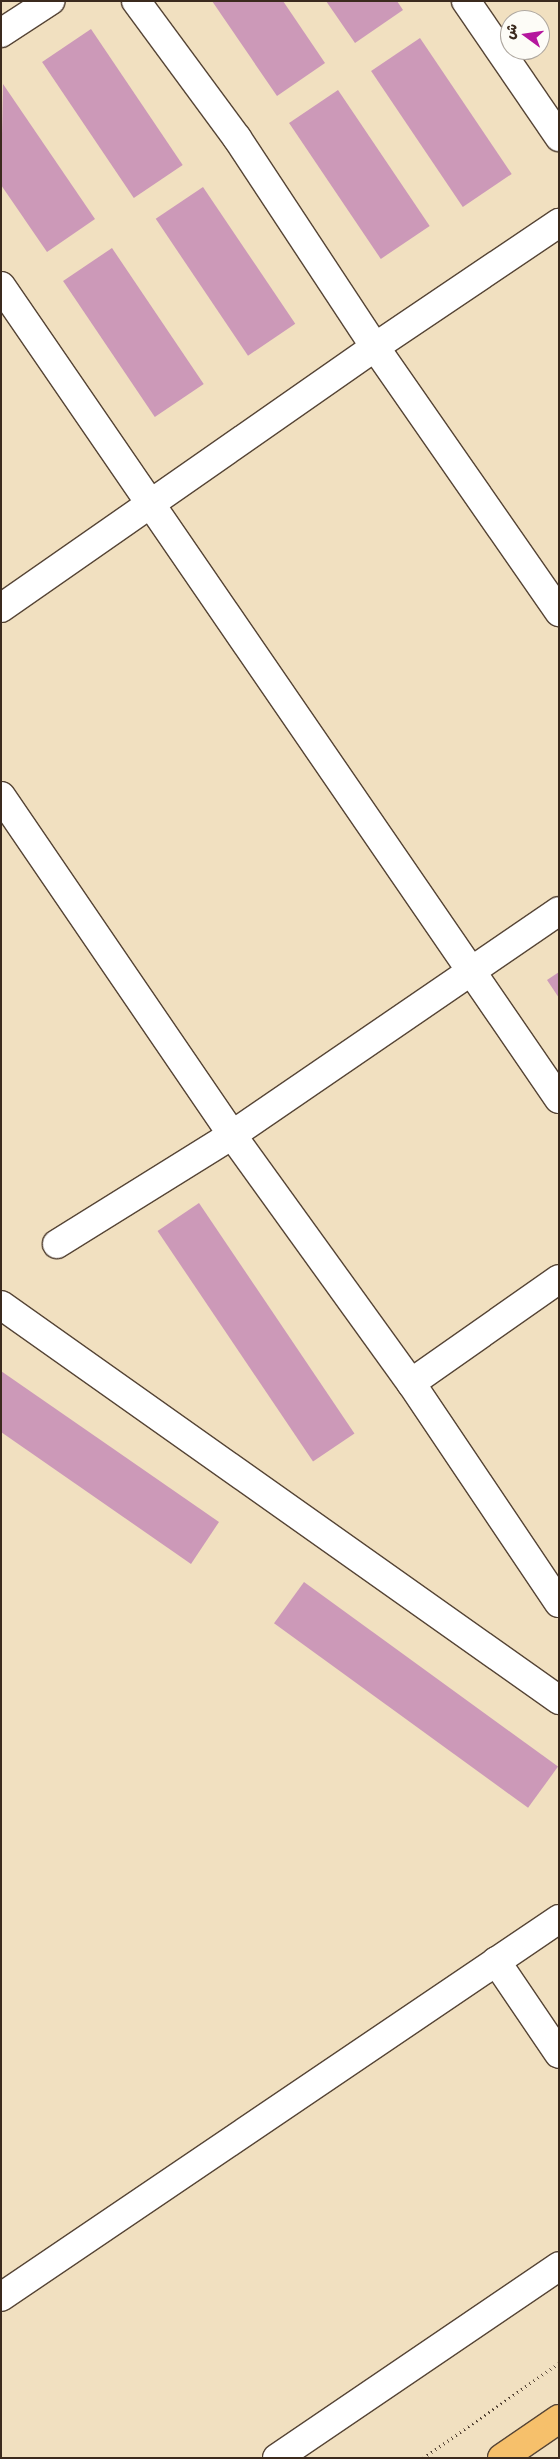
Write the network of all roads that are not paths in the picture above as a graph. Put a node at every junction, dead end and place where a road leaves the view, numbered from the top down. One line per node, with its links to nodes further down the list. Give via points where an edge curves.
1 (50, 1): 4 (street)
2 (136, 1): 8 (street, via 237,138)
3 (466, 1): 5 (street)
4 (1, 33)
5 (559, 136)
6 (559, 223): 8 (street)
7 (1, 286): 9 (street)
8 (375, 347): 9 (street); 11 (street)
9 (151, 505): 10 (street); 14 (street)
10 (1, 608)
11 (559, 612)
12 (1, 796): 16 (street)
13 (559, 911): 14 (street)
14 (472, 970): 15 (street); 16 (street)
15 (559, 1100)
16 (232, 1134): 17 (street); 21 (street)
17 (57, 1244)
18 (559, 1279): 21 (street)
19 (1, 1289): 20 (street)
20 (10, 1311): 23 (street)
21 (411, 1383): 22 (street)
22 (559, 1604)
23 (559, 1700)
24 (559, 1919): 25 (street)
25 (496, 1961): 26 (street); 28 (street)
26 (559, 2054)
27 (559, 2266): 30 (street)
28 (1, 2298)
29 (559, 2419): 31 (highway)
30 (277, 2458)
31 (502, 2458)

